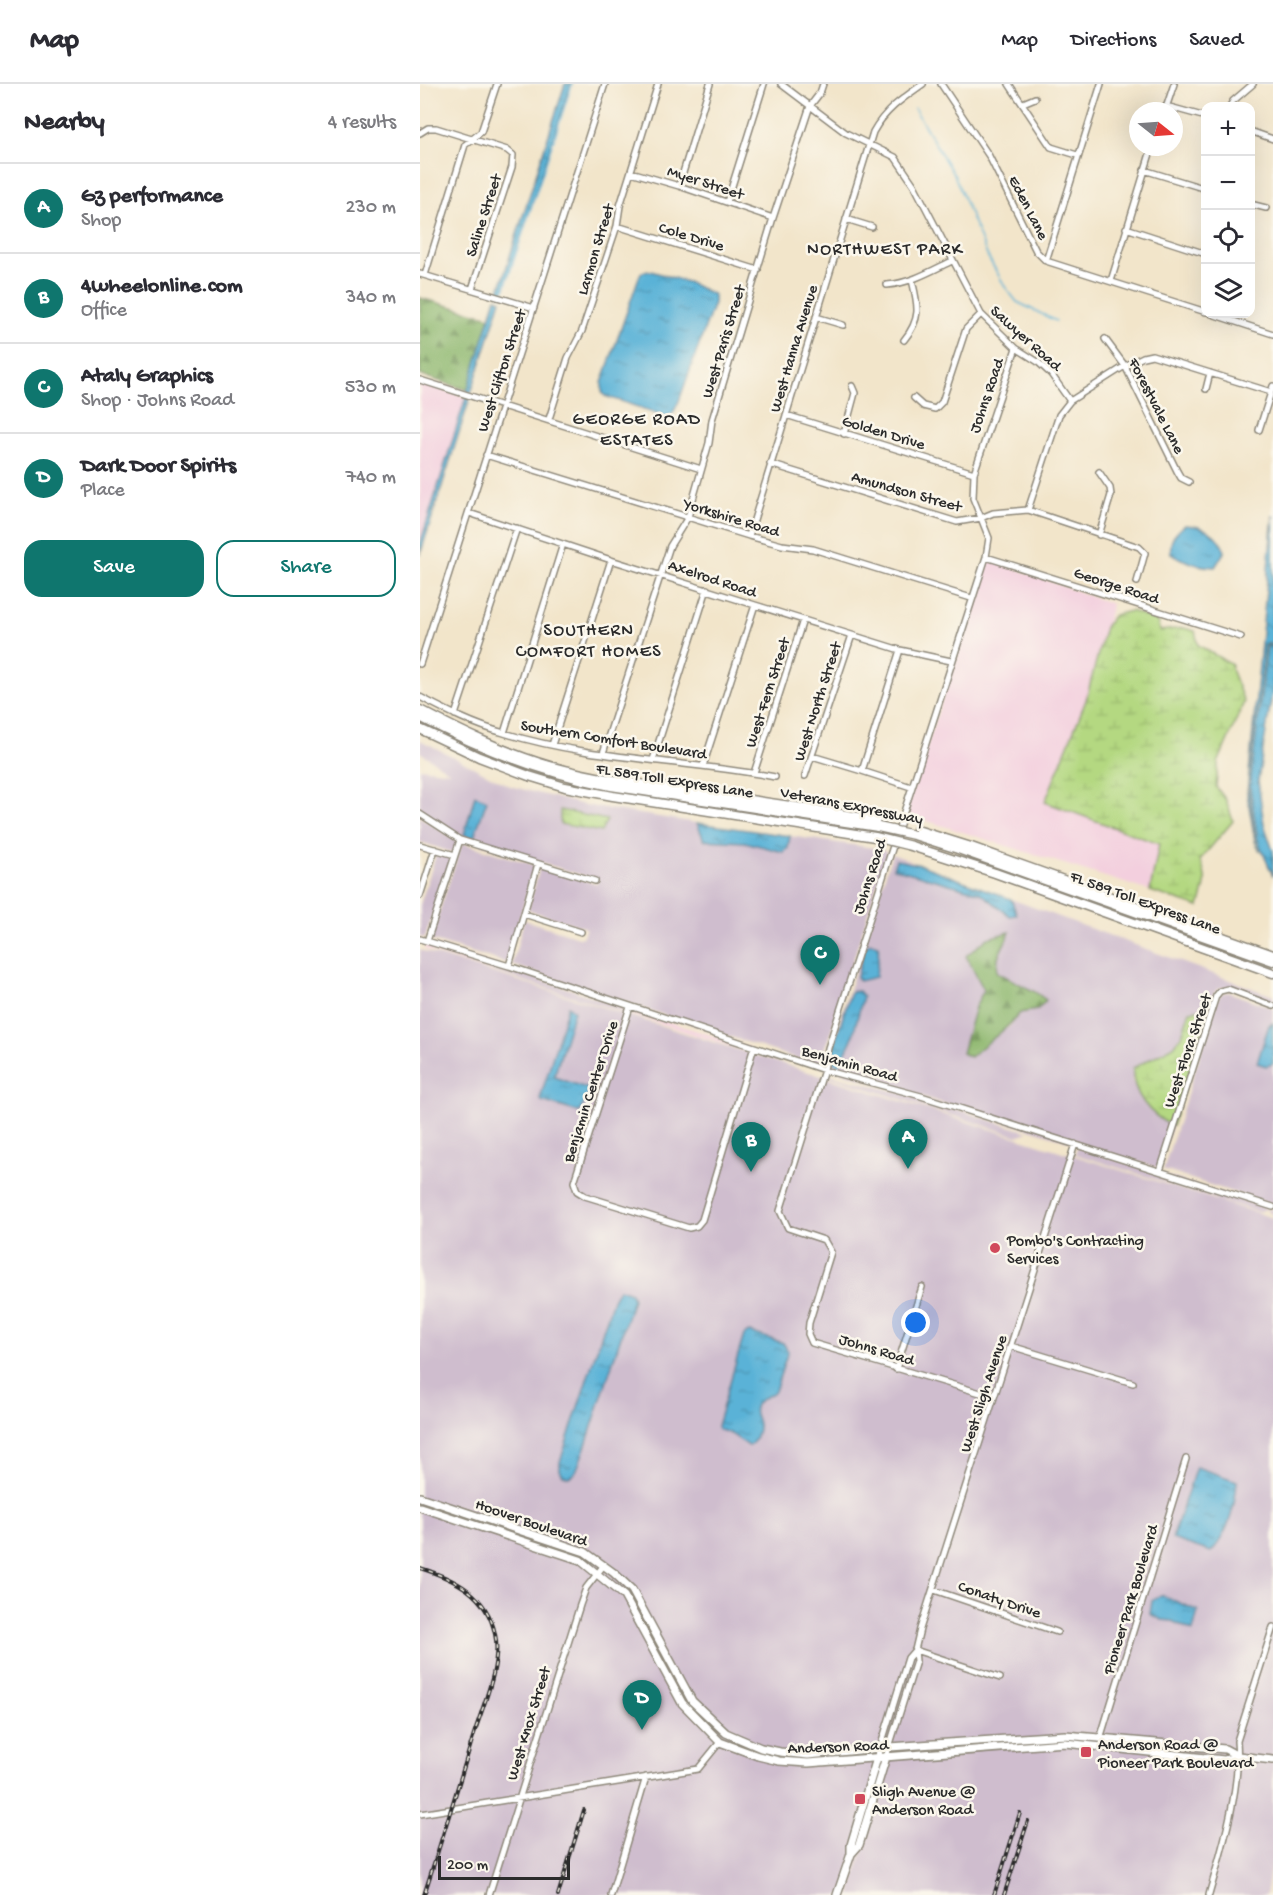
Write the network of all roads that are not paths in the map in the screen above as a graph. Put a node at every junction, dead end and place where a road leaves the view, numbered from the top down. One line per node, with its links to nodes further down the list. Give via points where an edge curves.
1 (497, 84): 24 (street, via 481,132)
2 (605, 84): 49 (street, West Clifton Street)
3 (658, 84): 29 (street, Larmon Street)
4 (710, 84): 30 (street)
5 (764, 84): 32 (street)
6 (781, 84): 18 (street, Sawyer Road)
7 (823, 84): 18 (street, West Paris Street)
8 (923, 84): 25 (street, West Hanna Avenue, via 890,107 880,119)
9 (941, 84): 42 (street, Eden Lane, via 989,156 1036,251)
10 (1009, 84): 17 (street)
11 (1101, 84): 26 (street)
12 (1174, 84): 15 (street)
13 (1253, 84): 16 (street)
14 (1035, 98): 17 (street)
15 (1168, 102)
16 (1232, 102)
17 (1023, 103): 26 (street, via 1051,147)
18 (810, 106): 25 (street, Sawyer Road, via 846,133); 35 (street, West Paris Street)
19 (1183, 113): 20 (street)
20 (1201, 116)
21 (1255, 132): 23 (street)
22 (420, 133): 24 (street, via 436,128)
23 (1273, 139)
24 (474, 140): 44 (street, via 465,145); 48 (street, Saline Street, via 513,155)
25 (870, 144): 36 (street, West Hanna Avenue); 41 (street, Sawyer Road, via 895,157 914,185)
26 (1077, 155): 42 (street)
27 (1148, 156): 28 (street)
28 (1143, 170): 31 (street); 39 (street)
29 (631, 172): 30 (street, Myer Street); 37 (street, Larmon Street)
30 (679, 186): 32 (street, Myer Street)
31 (1201, 187)
32 (727, 202): 35 (street, Myer Street)
33 (1255, 205): 34 (street)
34 (1266, 208)
35 (773, 218): 43 (street, West Paris Street)
36 (846, 219): 38 (street); 52 (street, West Hanna Avenue)
37 (617, 226): 43 (street, Cole Drive); 69 (street, Larmon Street)
38 (872, 228)
39 (1126, 228): 40 (street); 46 (street)
40 (1201, 252)
41 (952, 261): 45 (street); 51 (street, Sawyer Road)
42 (1046, 261): 46 (street, Eden Lane)
43 (758, 270): 74 (street, West Paris Street)
44 (422, 274): 48 (street)
45 (912, 280): 47 (street); 57 (street, via 919,310 912,331)
46 (1111, 281): 50 (street, Eden Lane)
47 (887, 285)
48 (472, 289): 49 (street)
49 (534, 308): 67 (street, West Clifton Street)
50 (1201, 310)
51 (981, 314): 58 (street, Sawyer Road); 65 (street, via 966,329 942,402 935,409)
52 (816, 317): 54 (street); 68 (street, West Hanna Avenue)
53 (1225, 318): 55 (street)
54 (843, 325)
55 (1273, 333)
56 (1105, 339): 59 (street, Forestvale Lane)
57 (904, 340)
58 (1016, 348): 66 (street, Sawyer Road, via 1051,374); 76 (street, Johns Road)
59 (1125, 366): 60 (street, via 1152,355); 66 (street); 77 (street, Forestvale Lane, via 1177,471)
60 (1210, 373): 63 (street); 64 (street)
61 (420, 380): 67 (street)
62 (852, 386): 71 (street, via 855,393)
63 (1206, 389)
64 (1272, 389): 70 (street)
65 (914, 398)
66 (1070, 401): 78 (street, via 1059,415)
67 (503, 405): 69 (street); 72 (street, West Clifton Street)
68 (786, 415): 71 (street, Golden Drive); 73 (street, West Hanna Avenue)
69 (549, 419): 74 (street)
70 (1259, 430)
71 (844, 434): 76 (street, Golden Drive)
72 (486, 455): 79 (street, West Clifton Street); 80 (street, Yorkshire Road)
73 (770, 464): 81 (street, Amundson Street, via 957,522); 84 (street, West Hanna Avenue)
74 (701, 469): 80 (street, West Paris Street)
75 (1099, 472): 83 (street, via 1111,495)
76 (974, 473): 81 (street, Johns Road, via 973,498)
77 (1189, 482)
78 (1028, 510): 81 (street, Amundson Street); 83 (street, Amundson Street)
79 (469, 513): 82 (street, Axelrod Road); 98 (street, West Clifton Street)
80 (688, 517): 84 (street, Yorkshire Road); 88 (street, West Paris Street, via 670,546)
81 (981, 518): 86 (street, Johns Road, via 989,538)
82 (518, 528): 85 (street, Axelrod Road); 101 (street)
83 (1099, 535): 89 (street, Amundson Street, via 1139,547 1145,553)
84 (749, 536): 91 (street, Yorkshire Road, via 813,549)
85 (563, 544): 87 (street, Axelrod Road); 104 (street)
86 (986, 556): 91 (street, Johns Road); 95 (street, George Road)
87 (611, 560): 88 (street, Axelrod Road); 105 (street)
88 (661, 574): 90 (street, Axelrod Road); 106 (street, West Paris Street)
89 (1137, 582)
90 (707, 589): 92 (street, Axelrod Road); 108 (street)
91 (971, 598): 97 (street, Johns Road)
92 (755, 605): 93 (street, Axelrod Road); 109 (street)
93 (803, 620): 94 (street, Axelrod Road); 111 (street, West Fern Street)
94 (852, 634): 96 (street, Axelrod Road); 107 (street, West North Street)
95 (1241, 637)
96 (900, 650): 97 (street, Axelrod Road); 110 (street)
97 (951, 661): 114 (street, Johns Road)
98 (420, 664)
99 (420, 697): 101 (street, Southern Comfort Boulevard)
100 (420, 710): 116 (highway, Veterans Expressway, via 499,748 573,772 822,811)
101 (455, 716): 104 (street, Southern Comfort Boulevard)
102 (420, 717): 116 (highway, FL 589 Toll Express Lane, via 497,754 570,777)
103 (420, 729): 131 (highway, Veterans Expressway, bridge, via 486,760 576,789 911,846)
104 (504, 733): 105 (street, Southern Comfort Boulevard)
105 (552, 745): 106 (street, Southern Comfort Boulevard)
106 (603, 753): 108 (street, Southern Comfort Boulevard)
107 (812, 756): 110 (street); 112 (street, West North Street)
108 (653, 760): 109 (street, Southern Comfort Boulevard)
109 (703, 766): 111 (street, Southern Comfort Boulevard)
110 (862, 771): 114 (street)
111 (754, 773): 113 (street, Southern Comfort Boulevard)
112 (805, 776)
113 (775, 777)
114 (910, 788): 135 (street, Johns Road)
115 (420, 814): 118 (street)
116 (879, 824): 117 (highway, Veterans Expressway)
117 (915, 833): 128 (highway, Veterans Expressway, via 971,847); 129 (highway, FL 589 Toll Express Lane)
118 (460, 840): 121 (street); 122 (street)
119 (420, 845): 120 (street)
120 (435, 849): 121 (street); 124 (street)
121 (455, 855): 127 (street)
122 (538, 864): 123 (street); 125 (street)
123 (595, 881)
124 (420, 897)
125 (524, 914): 126 (street); 130 (street)
126 (581, 932)
127 (423, 940): 130 (street, Benjamin Road)
128 (1273, 955)
129 (1273, 961)
130 (508, 966): 133 (street, Benjamin Road)
131 (1273, 973)
132 (1273, 1006): 137 (street, West Flora Street, via 1228,989 1216,996)
133 (630, 1007): 134 (street, Benjamin Road); 134 (street, Benjamin Center Drive, via 574,1182 577,1191 585,1196 689,1228 697,1226)
134 (754, 1047): 135 (street, Benjamin Road)
135 (824, 1070): 136 (street, Benjamin Road); 141 (street, Johns Road, via 780,1211 788,1228 824,1240 831,1252 807,1334 812,1342)
136 (1075, 1144): 137 (street, Benjamin Road); 140 (street, West Sligh Avenue)
137 (1160, 1171): 138 (street, Benjamin Road)
138 (1273, 1207)
139 (922, 1287): 141 (street)
140 (1011, 1346): 142 (street); 143 (street, West Sligh Avenue)
141 (896, 1369): 143 (street, Johns Road)
142 (1133, 1383)
143 (994, 1397): 149 (street, West Sligh Avenue)
144 (1186, 1460): 155 (street, Pioneer Park Boulevard)
145 (420, 1497): 147 (main road, Hoover Boulevard, via 585,1552)
146 (420, 1507): 148 (main road, Hoover Boulevard, via 580,1560)
147 (604, 1565): 148 (street, West Knox Street); 154 (main road, Hoover Boulevard, via 632,1590 692,1701)
148 (598, 1572): 156 (main road, Hoover Boulevard, via 624,1596 682,1703); 165 (street, West Knox Street, via 586,1588)
149 (934, 1590): 151 (street, Conaty Drive); 152 (street, West Sligh Avenue)
150 (1273, 1627): 160 (street, via 1237,1741)
151 (1057, 1632)
152 (915, 1650): 153 (street); 158 (street, West Sligh Avenue, via 916,1661); 159 (street, West Sligh Avenue, via 908,1658)
153 (1000, 1678)
154 (726, 1733): 159 (main road, Anderson Road, via 761,1748 807,1755)
155 (1100, 1738): 157 (street, Pioneer Park Boulevard); 158 (main road, Anderson Road, via 1065,1735); 160 (main road, Anderson Road, via 1225,1749)
156 (720, 1742): 162 (main road, Anderson Road, via 779,1761); 164 (street, via 698,1769)
157 (1097, 1746): 160 (main road, Anderson Road, via 1224,1760); 161 (main road, Anderson Road, via 1065,1743)
158 (890, 1747): 159 (main road, Anderson Road); 161 (street, West Sligh Avenue)
159 (880, 1748): 162 (street, West Sligh Avenue)
160 (1238, 1756): 163 (main road, Anderson Road); 171 (street, via 1226,1835)
161 (886, 1757): 162 (main road, Anderson Road); 167 (main road, West Sligh Avenue, via 859,1845)
162 (877, 1758): 167 (main road, West Sligh Avenue, via 850,1845)
163 (1273, 1760)
164 (646, 1777): 165 (street); 169 (street)
165 (518, 1800): 166 (street); 168 (street, West Knox Street)
166 (420, 1814)
167 (851, 1854): 170 (main road, West Sligh Avenue)
168 (489, 1895)
169 (611, 1895)
170 (837, 1895)
171 (1209, 1895)

